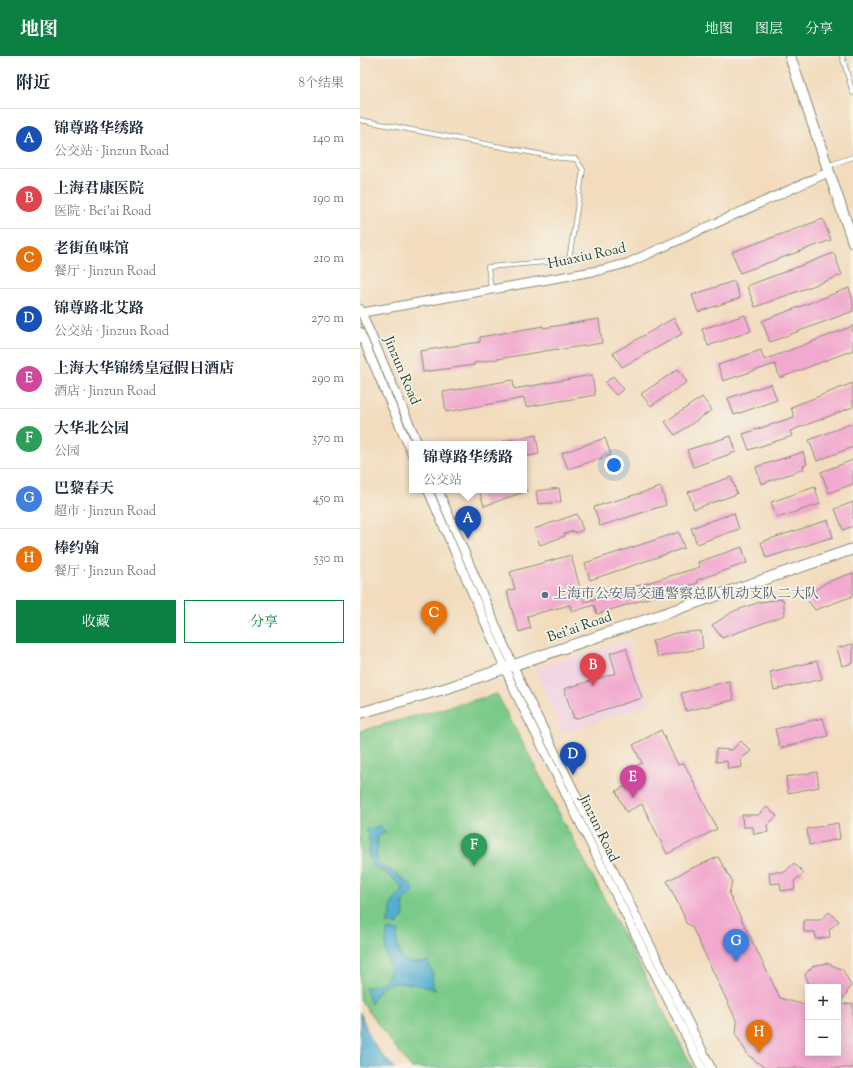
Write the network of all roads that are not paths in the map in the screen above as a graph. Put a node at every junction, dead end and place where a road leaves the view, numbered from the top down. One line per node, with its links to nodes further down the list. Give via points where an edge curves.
1 (790, 56): 6 (street)
2 (842, 56): 3 (lane)
3 (853, 93)
4 (360, 120): 8 (lane, via 576,159 583,170 569,260 488,267)
5 (853, 157): 6 (lane)
6 (828, 170): 7 (street); 8 (street, Huaxiu Road, via 628,263)
7 (853, 242)
8 (491, 289): 9 (street, Huaxiu Road)
9 (361, 311): 11 (street, Jinzun Road)
10 (360, 332): 12 (street, Jinzun Road)
11 (417, 441)
12 (409, 447)
13 (429, 493): 16 (street, Jinzun Road)
14 (439, 493): 16 (street, Jinzun Road)
15 (853, 549): 16 (street, Bei'ai Road)
16 (509, 667): 17 (street, Bei'ai Road); 18 (street, Jinzun Road, via 516,694); 19 (street, Jinzun Road, via 524,690)
17 (360, 713)
18 (702, 1068)
19 (711, 1068)

